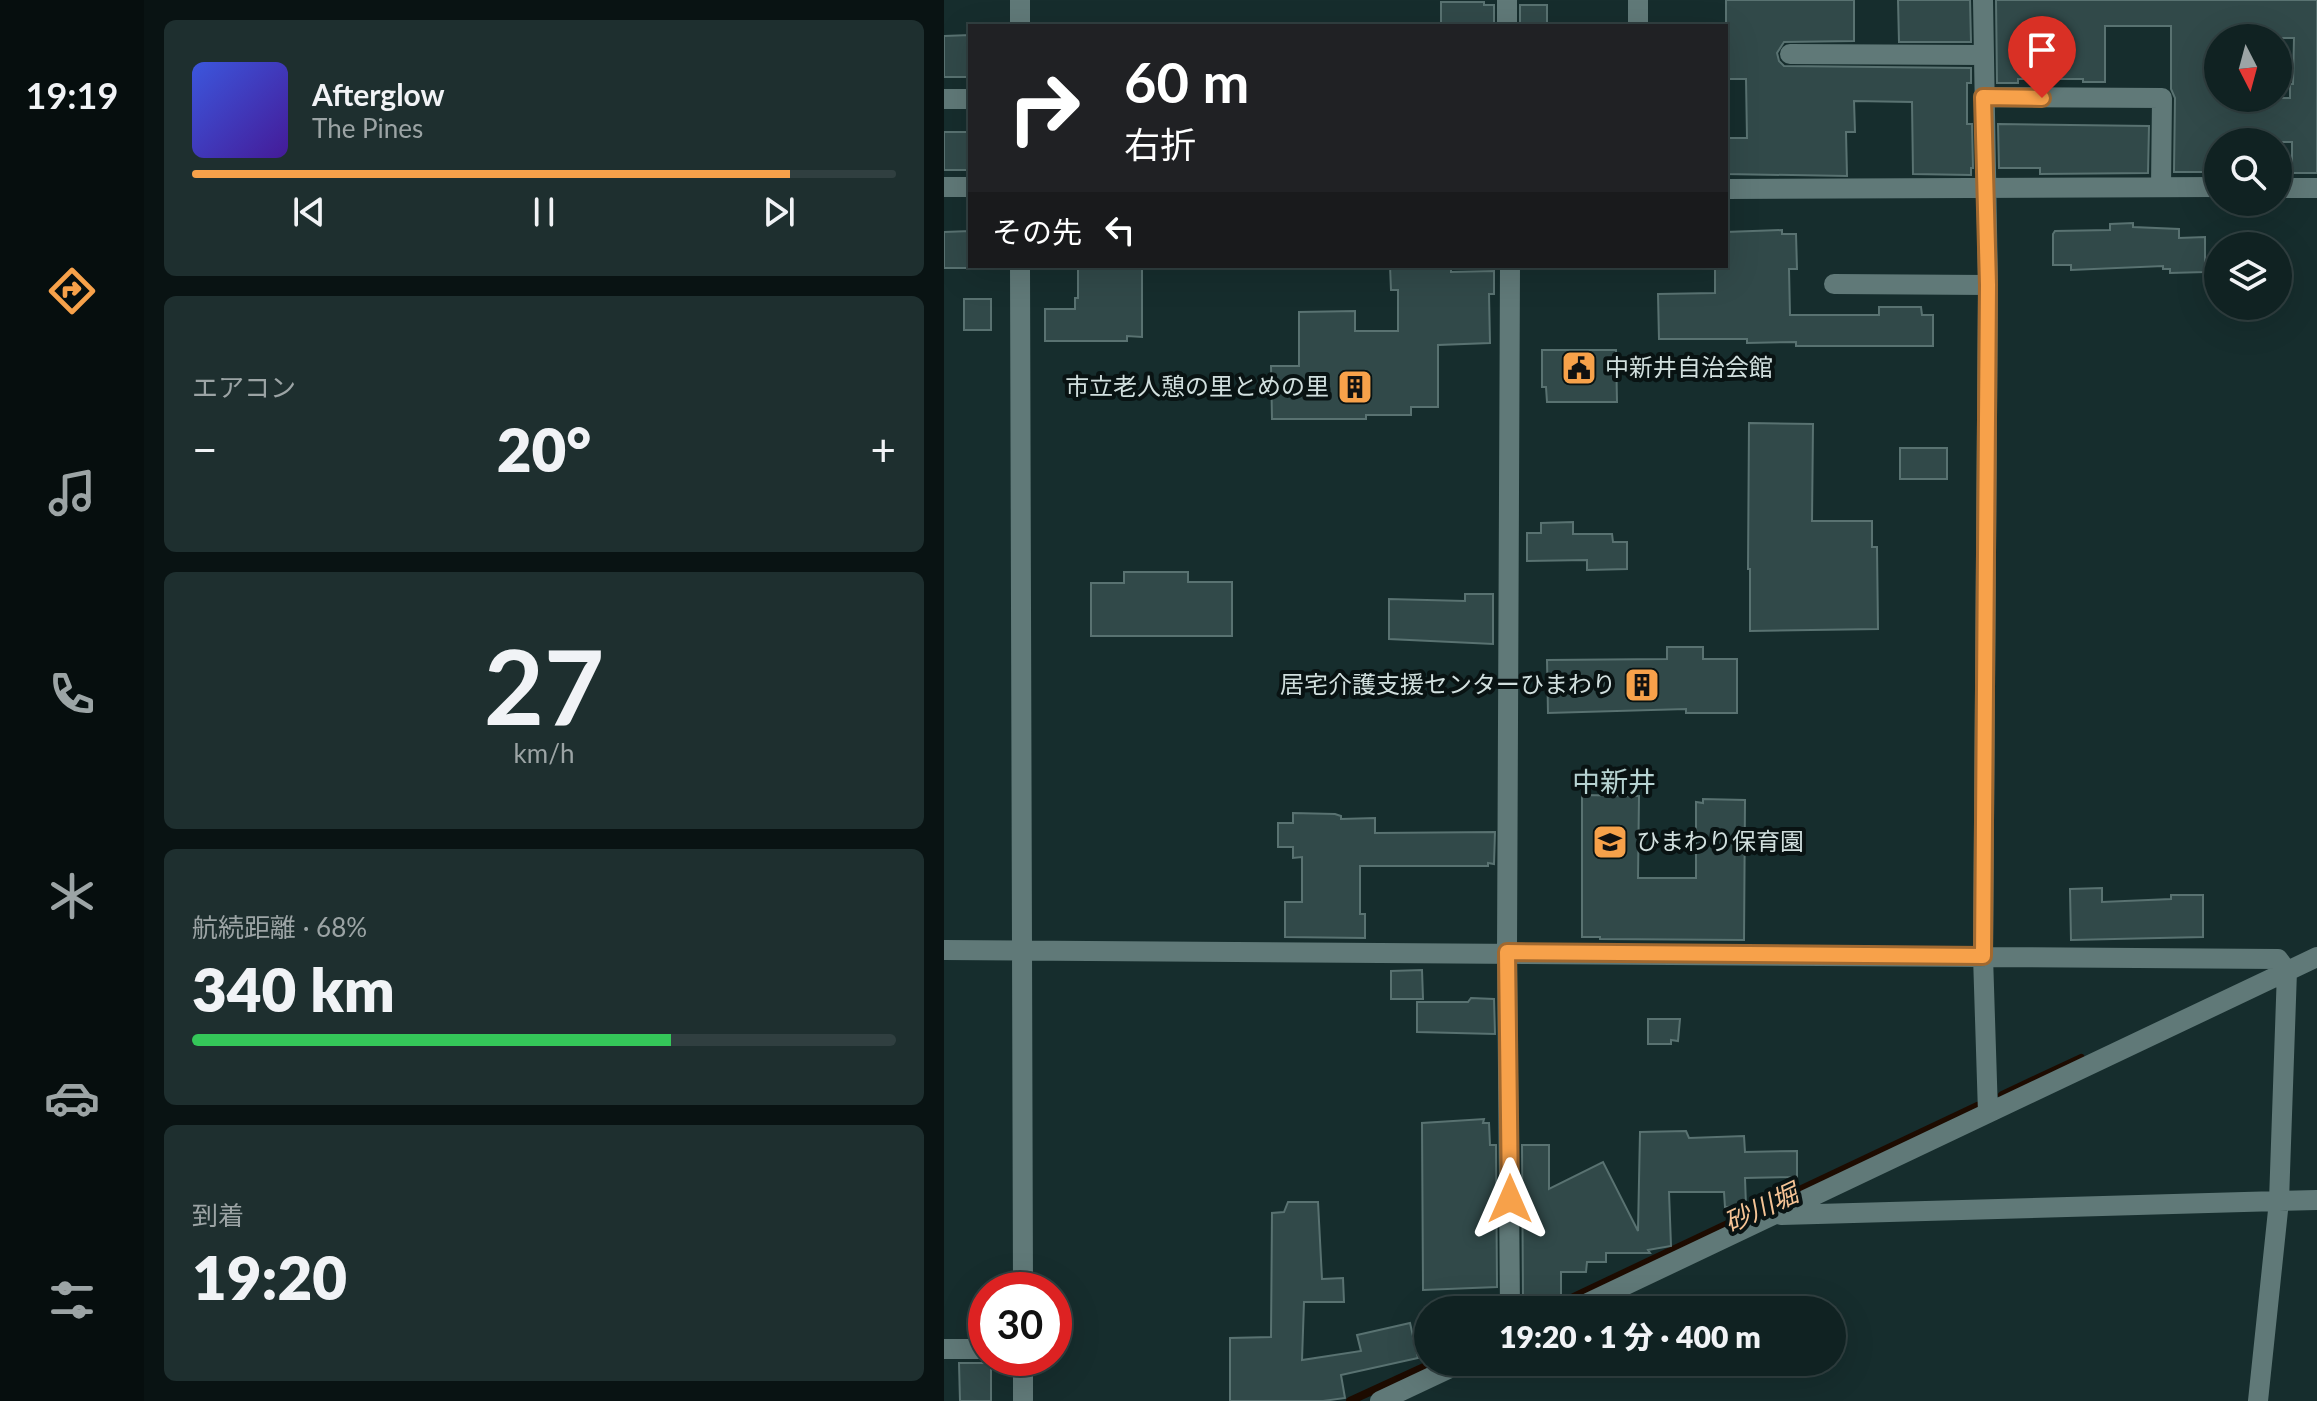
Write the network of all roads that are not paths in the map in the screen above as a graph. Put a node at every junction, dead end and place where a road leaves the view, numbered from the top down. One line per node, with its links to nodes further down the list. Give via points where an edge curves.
1 (1020, 0): 5 (street)
2 (1507, 0): 6 (street)
3 (1638, 0): 7 (street)
4 (1983, 0): 9 (street)
5 (1020, 24)
6 (1507, 24)
7 (1638, 24)
8 (1790, 54): 9 (street)
9 (1982, 55): 10 (street)
10 (1983, 97): 15 (street); 16 (street, via 2162,98)
11 (944, 99): 12 (street)
12 (968, 99)
13 (944, 187): 14 (street)
14 (968, 187)
15 (1984, 187): 16 (street); 20 (street); 24 (street)
16 (2161, 187): 17 (street)
17 (2204, 187)
18 (2292, 188): 19 (street)
19 (2317, 188)
20 (1728, 189)
21 (1020, 268): 26 (street)
22 (1510, 268): 27 (street)
23 (1834, 284): 24 (street)
24 (1988, 285): 28 (street)
25 (944, 950): 26 (street)
26 (1021, 950): 27 (street); 35 (street)
27 (1507, 952): 28 (street); 36 (street)
28 (1983, 956): 30 (street, via 2278,959); 31 (street)
29 (2317, 957): 30 (street)
30 (2287, 971): 31 (street); 33 (street)
31 (1988, 1113): 34 (street)
32 (2317, 1200): 33 (street)
33 (2279, 1201): 34 (street); 44 (street)
34 (1773, 1215): 37 (street)
35 (1023, 1272)
36 (1510, 1296)
37 (1602, 1296)
38 (944, 1349): 39 (street)
39 (968, 1349)
40 (1023, 1376): 42 (street)
41 (1433, 1376): 43 (street)
42 (1023, 1401)
43 (1380, 1401)
44 (2258, 1401)

